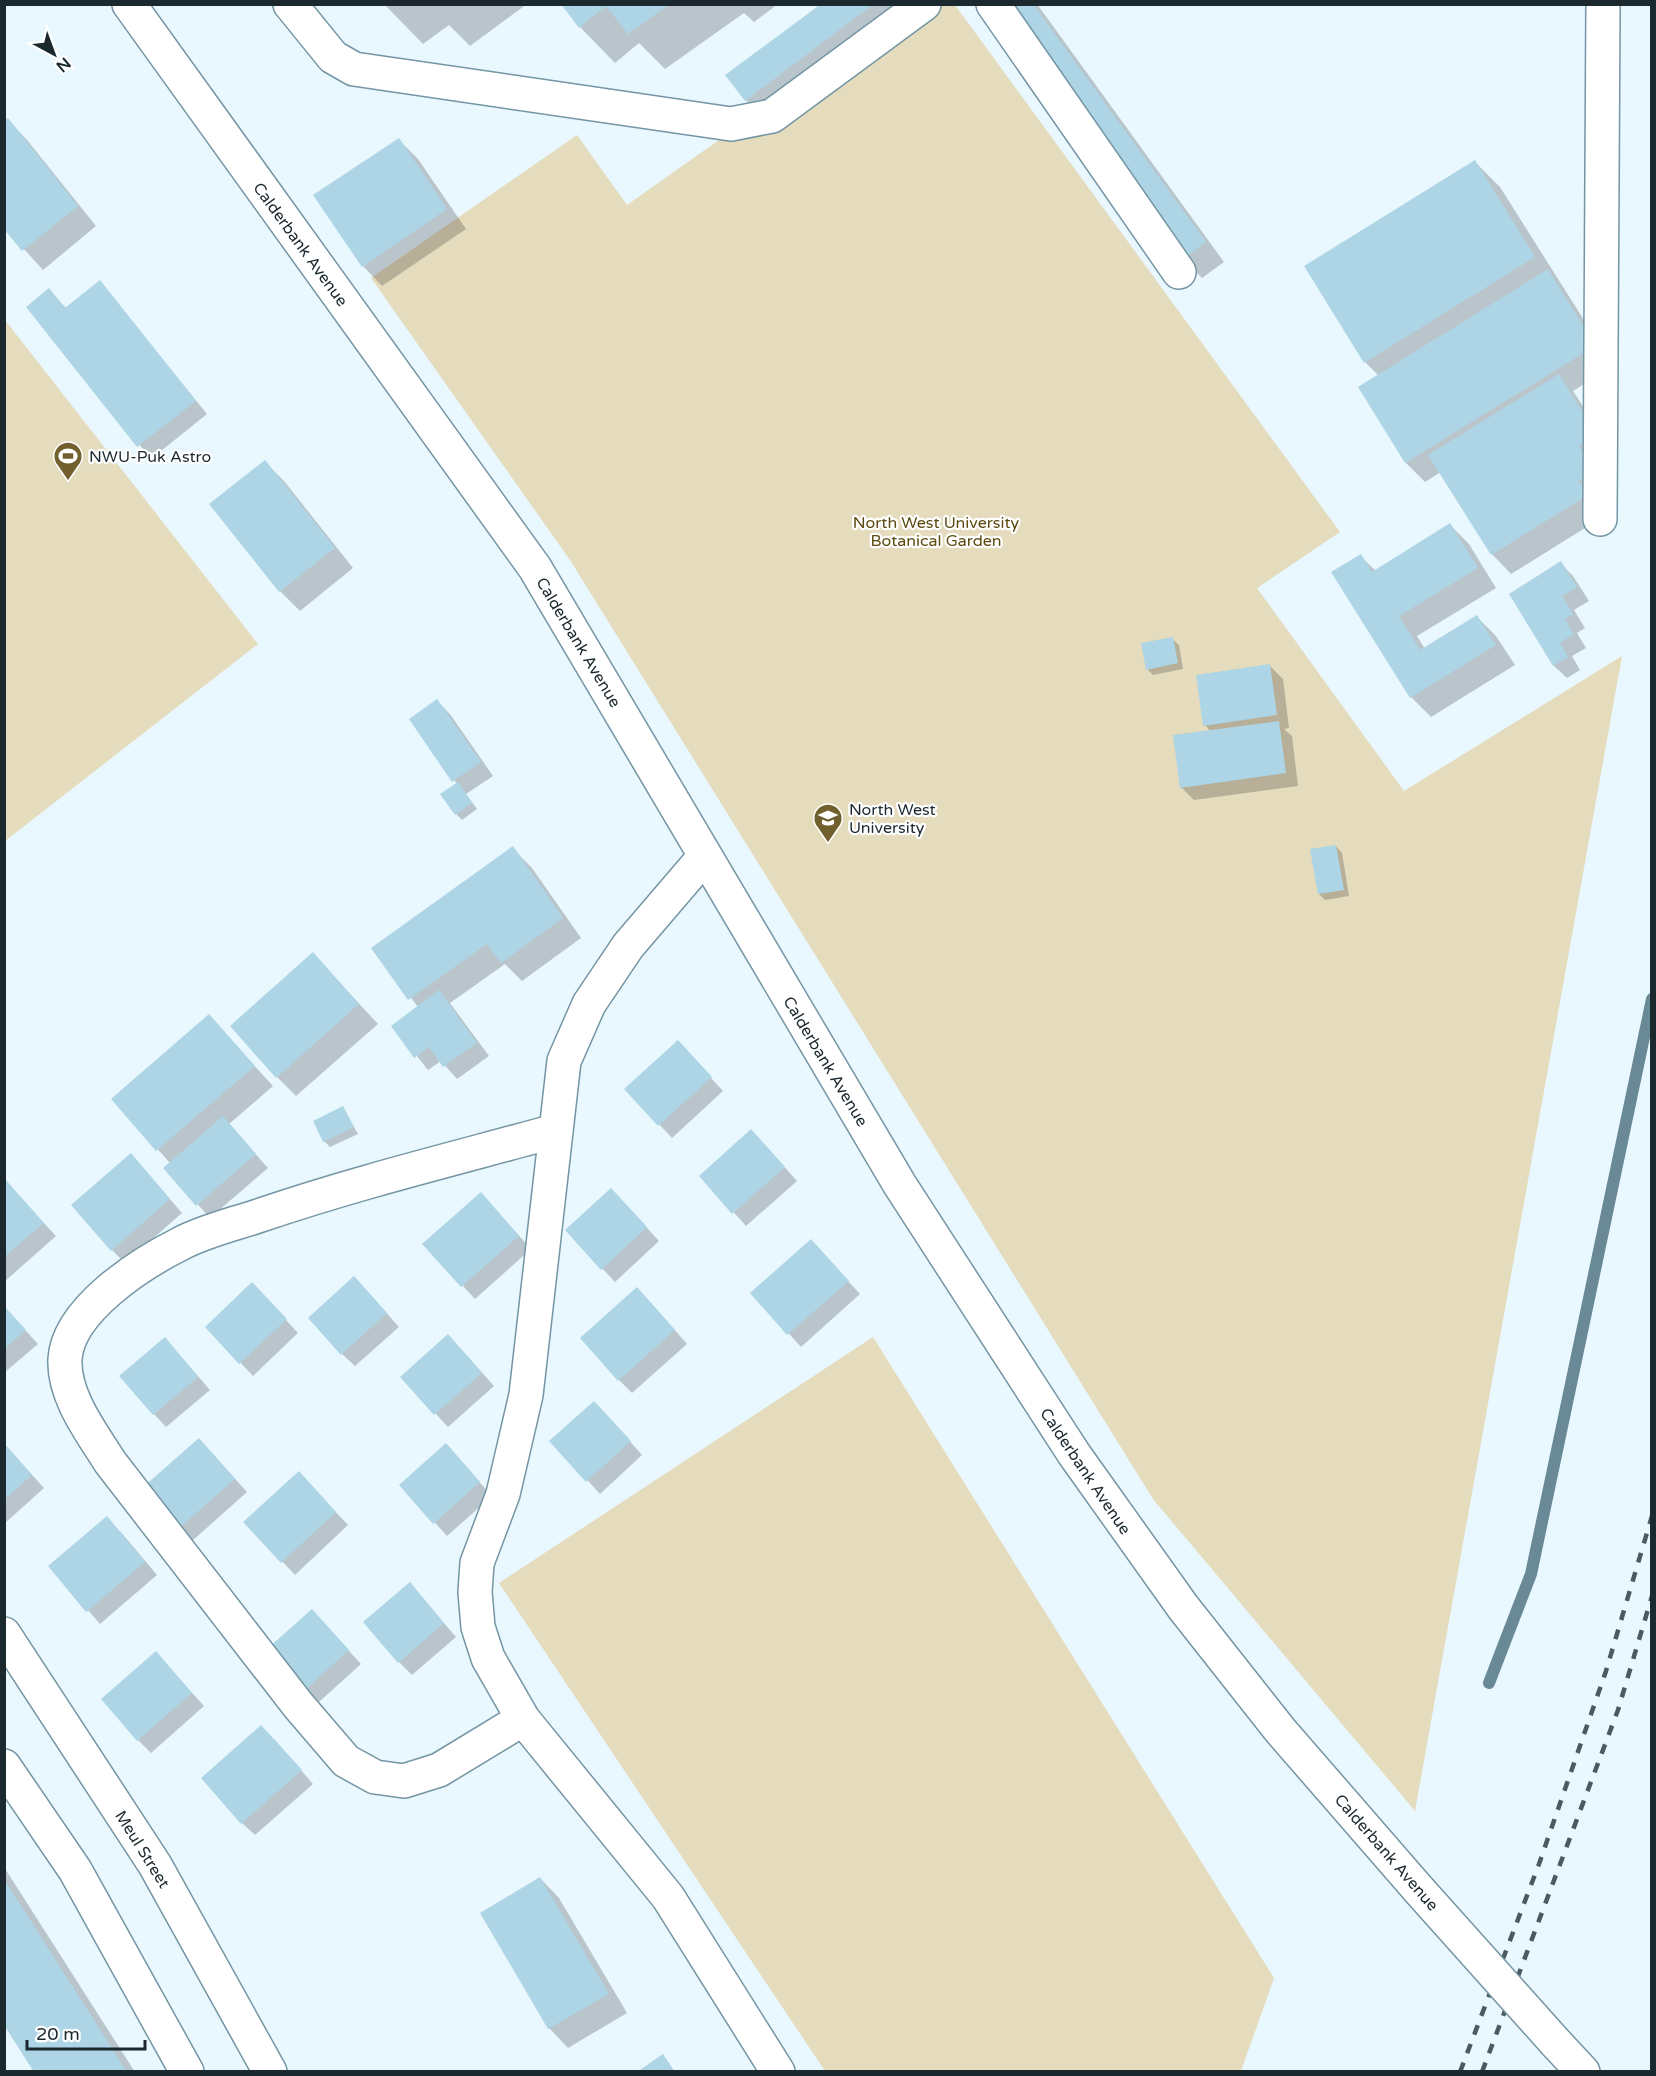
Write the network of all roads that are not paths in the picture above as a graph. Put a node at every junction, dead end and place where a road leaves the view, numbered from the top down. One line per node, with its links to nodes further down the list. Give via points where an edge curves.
1 (129, 4): 8 (street, Calderbank Avenue, via 534,568)
2 (290, 4): 3 (street, via 333,57 354,69 731,124 772,116)
3 (924, 4)
4 (993, 4): 6 (street)
5 (1603, 4): 7 (street)
6 (1179, 272)
7 (1600, 519)
8 (705, 856): 9 (street, via 628,946 589,1004 564,1061); 16 (street, Calderbank Avenue, bridge, via 900,1185 1124,1527 1280,1730)
9 (555, 1131): 11 (street, via 526,1395 503,1494 477,1563 475,1592 478,1627 488,1658); 11 (street, via 300,1202 181,1243 106,1291 75,1329 65,1359 70,1388 110,1462 298,1706 346,1761 375,1777 404,1781 440,1770)
10 (4, 1634): 14 (street, Meul Street, via 155,1865)
11 (523, 1719): 15 (street, via 668,1897)
12 (4, 1766): 13 (street, via 75,1870)
13 (187, 2072)
14 (270, 2072)
15 (778, 2072)
16 (1583, 2072)

